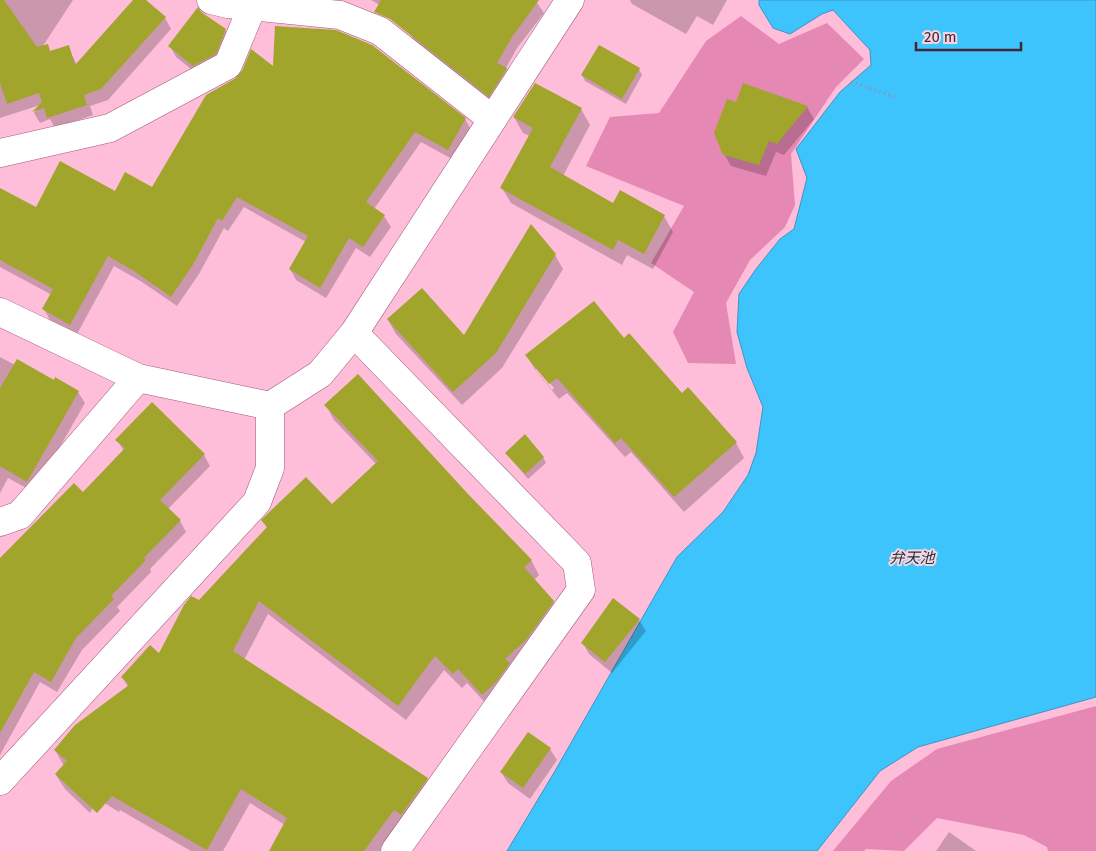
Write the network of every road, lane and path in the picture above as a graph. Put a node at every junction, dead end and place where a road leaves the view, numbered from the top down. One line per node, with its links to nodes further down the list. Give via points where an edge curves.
1 (212, 0): 3 (street)
2 (570, 0): 6 (street)
3 (252, 7): 6 (street, via 340,15 380,32); 7 (street, via 228,65 110,128)
4 (851, 82): 5 (path)
5 (898, 98)
6 (492, 119): 9 (street)
7 (0, 153)
8 (0, 312): 10 (street)
9 (354, 333): 11 (street, via 320,374); 14 (street, via 577,563 581,590)
10 (138, 378): 11 (street); 12 (street, via 20,514)
11 (270, 406): 13 (street, via 270,468 256,502)
12 (0, 522)
13 (0, 781)
14 (395, 851)

